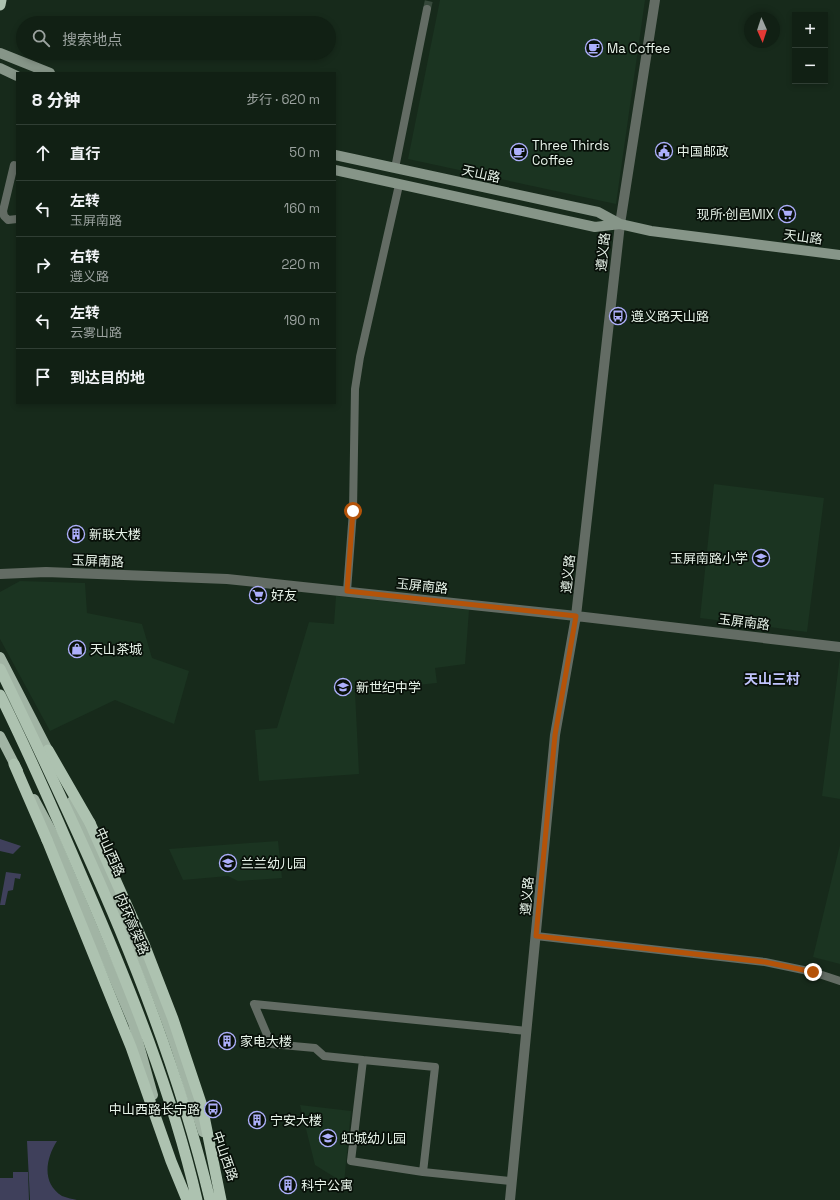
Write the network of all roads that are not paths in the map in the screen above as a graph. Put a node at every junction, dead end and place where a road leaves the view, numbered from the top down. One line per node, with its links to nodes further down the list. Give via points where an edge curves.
1 (2, 0): 3 (highway); 5 (main road)
2 (655, 0): 18 (street, 遵义路)
3 (0, 5)
4 (427, 9): 14 (street)
5 (0, 14)
6 (0, 53): 7 (main road)
7 (16, 59)
8 (18, 60): 10 (main road)
9 (0, 68): 11 (main road)
10 (48, 72)
11 (16, 76)
12 (336, 155): 14 (main road, 天山路)
13 (16, 166): 17 (street, via 14,165 3,211 8,220)
14 (395, 168): 18 (main road, 天山路, via 598,212)
15 (336, 170): 16 (main road, 天山路)
16 (400, 185): 18 (main road, 天山路, via 595,227); 21 (street, via 360,357 355,389 353,511)
17 (16, 219)
18 (620, 224): 19 (main road, 天山路, via 650,231); 22 (street, 遵义路)
19 (840, 255)
20 (0, 574): 21 (street, 玉屏南路, via 68,573 227,579)
21 (347, 591): 22 (street, 玉屏南路)
22 (576, 616): 23 (street, 玉屏南路); 30 (street, 遵义路, via 555,735)
23 (840, 646)
24 (0, 657): 28 (main road, 中山西路)
25 (0, 669): 38 (highway, 内环高架路, bridge, via 72,821 135,966 168,1052)
26 (0, 695): 37 (highway, 内环高架路, bridge, via 123,971 155,1057 189,1164)
27 (0, 736): 29 (main road)
28 (48, 750): 39 (highway, bridge, via 90,822 144,944 173,1019 202,1106); 40 (main road, 中山西路, via 119,904 153,985 176,1045)
29 (14, 764): 36 (highway, bridge, via 48,840 131,1047); 36 (main road, via 53,834 133,1023 150,1087)
30 (536, 936): 31 (street, via 765,962 813,972); 32 (street, 遵义路)
31 (840, 981)
32 (527, 1031): 33 (street, via 254,1004 271,1044 315,1048 324,1056); 35 (street, 遵义路)
33 (363, 1060): 34 (street, via 351,1161); 34 (street, via 435,1067)
34 (423, 1172): 35 (street)
35 (511, 1181): 41 (street, 遵义路)
36 (186, 1200)
37 (197, 1200)
38 (210, 1200)
39 (221, 1200)
40 (226, 1200)
41 (510, 1200)

